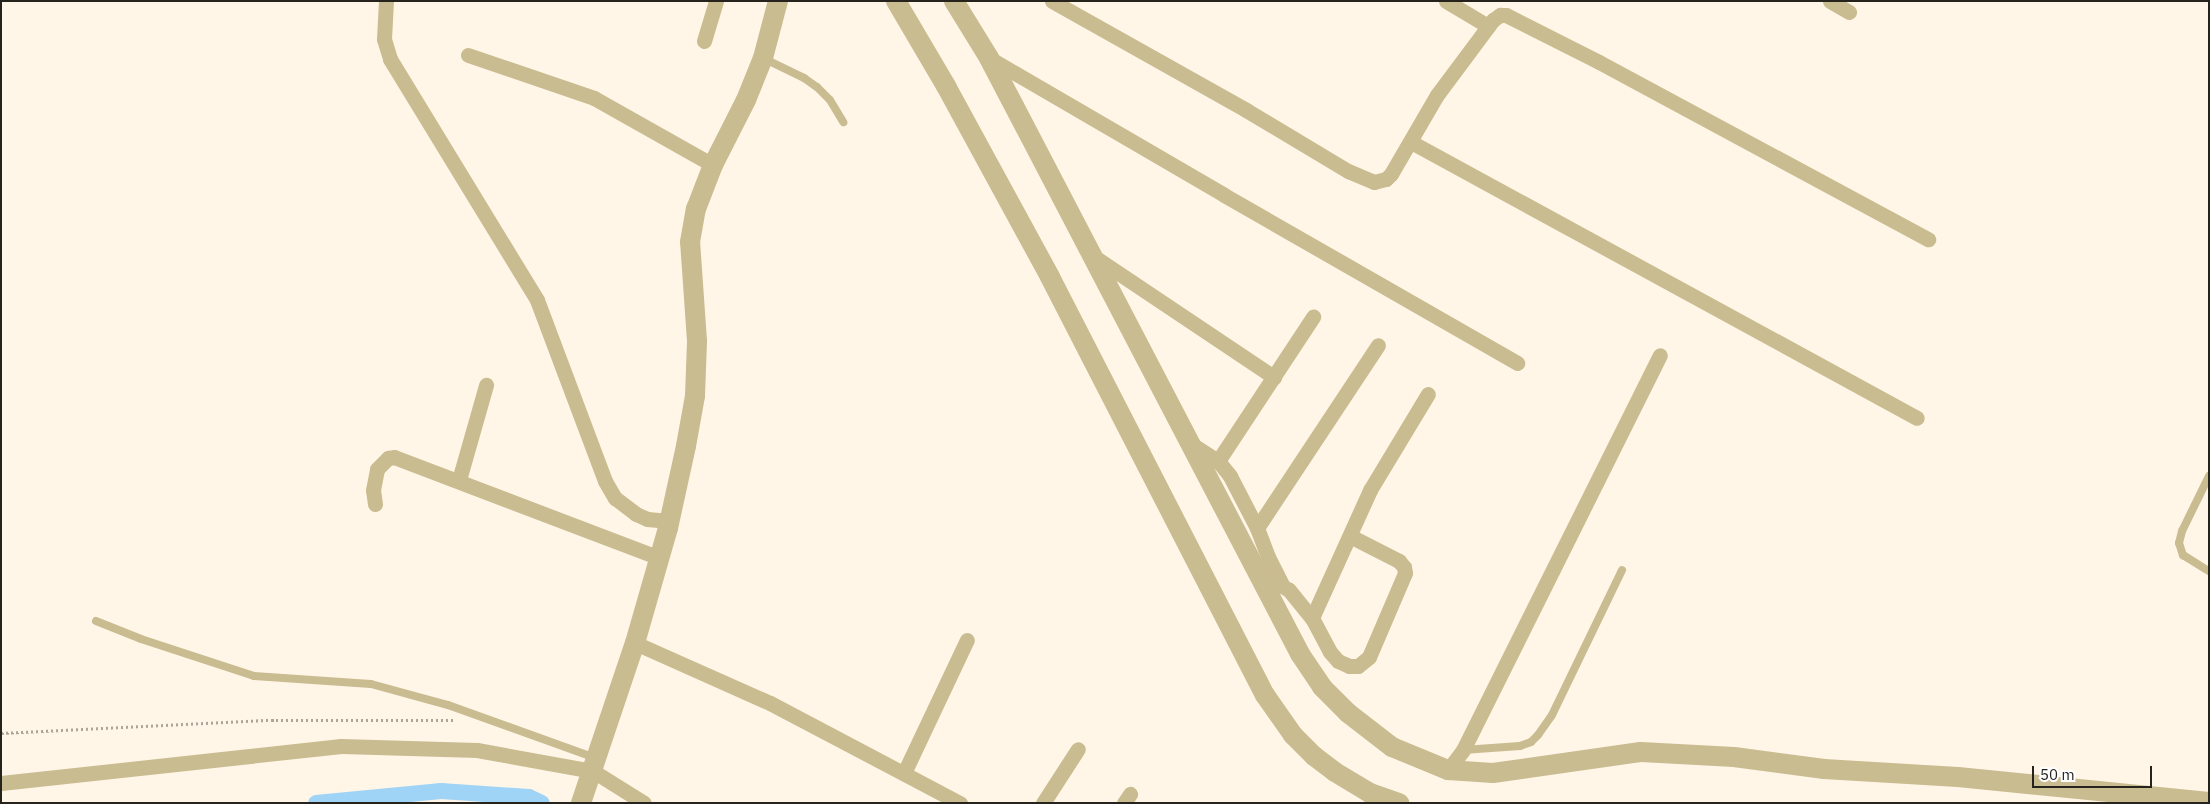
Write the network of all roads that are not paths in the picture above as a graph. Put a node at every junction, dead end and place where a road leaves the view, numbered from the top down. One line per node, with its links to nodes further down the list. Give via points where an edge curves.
1 (386, 1): 33 (street, via 384,39 390,59 537,300 604,481 615,498 636,514)
2 (716, 1): 11 (street)
3 (778, 1): 13 (street)
4 (896, 1): 55 (street, via 1050,277 1265,695 1293,735 1314,756 1370,793)
5 (954, 1): 14 (street)
6 (1052, 1): 16 (street, via 1367,181 1386,179 1398,166)
7 (1446, 1): 10 (street)
8 (1830, 1): 9 (street)
9 (1849, 12)
10 (1488, 26): 16 (street, via 1437,95); 18 (street, via 1500,15 1514,17)
11 (704, 41)
12 (468, 55): 17 (street, via 594,98)
13 (763, 58): 15 (lane, via 817,87 830,100); 17 (street)
14 (989, 58): 19 (street); 23 (street)
15 (843, 122)
16 (1411, 142): 27 (street)
17 (713, 165): 33 (street, via 696,209 690,242 697,341 695,396)
18 (1928, 239)
19 (1090, 254): 24 (street); 28 (street)
20 (1313, 317): 24 (street)
21 (1378, 345): 34 (street)
22 (1660, 355): 46 (street)
23 (1517, 362)
24 (1274, 377): 29 (street)
25 (486, 385): 31 (street)
26 (1428, 394): 35 (street, via 1370,490)
27 (1917, 418)
28 (1189, 442): 29 (street); 37 (street)
29 (1218, 461): 34 (street, via 1230,476)
30 (2209, 476): 39 (lane, via 2178,542 2183,555)
31 (459, 480): 32 (street, via 403,459 388,458 381,462 374,478); 36 (street)
32 (375, 504)
33 (670, 522): 36 (street)
34 (1257, 528): 40 (street)
35 (1350, 536): 41 (street); 41 (street, via 1399,561 1404,567 1403,580 1369,657 1358,666 1343,664 1330,652)
36 (660, 558): 44 (street)
37 (1254, 570): 40 (street); 47 (street, via 1322,687 1366,729 1392,747)
38 (1622, 570): 46 (lane, via 1552,715 1538,735 1520,746)
39 (2209, 572)
40 (1282, 584): 41 (street)
41 (1312, 618)
42 (96, 621): 49 (lane, via 140,639 254,676 371,684 448,705)
43 (967, 640): 48 (street)
44 (635, 643): 48 (street, via 770,704); 49 (street)
45 (1078, 749): 54 (street)
46 (1463, 750): 47 (street)
47 (1448, 770): 51 (street, via 1493,774 1641,752 1734,757 1824,769 1958,777)
48 (904, 773): 53 (street)
49 (589, 780): 50 (street, via 477,750 341,746); 52 (street)
50 (1, 783)
51 (2209, 802)
52 (644, 803)
53 (960, 803)
54 (1043, 803)
55 (1399, 803)

